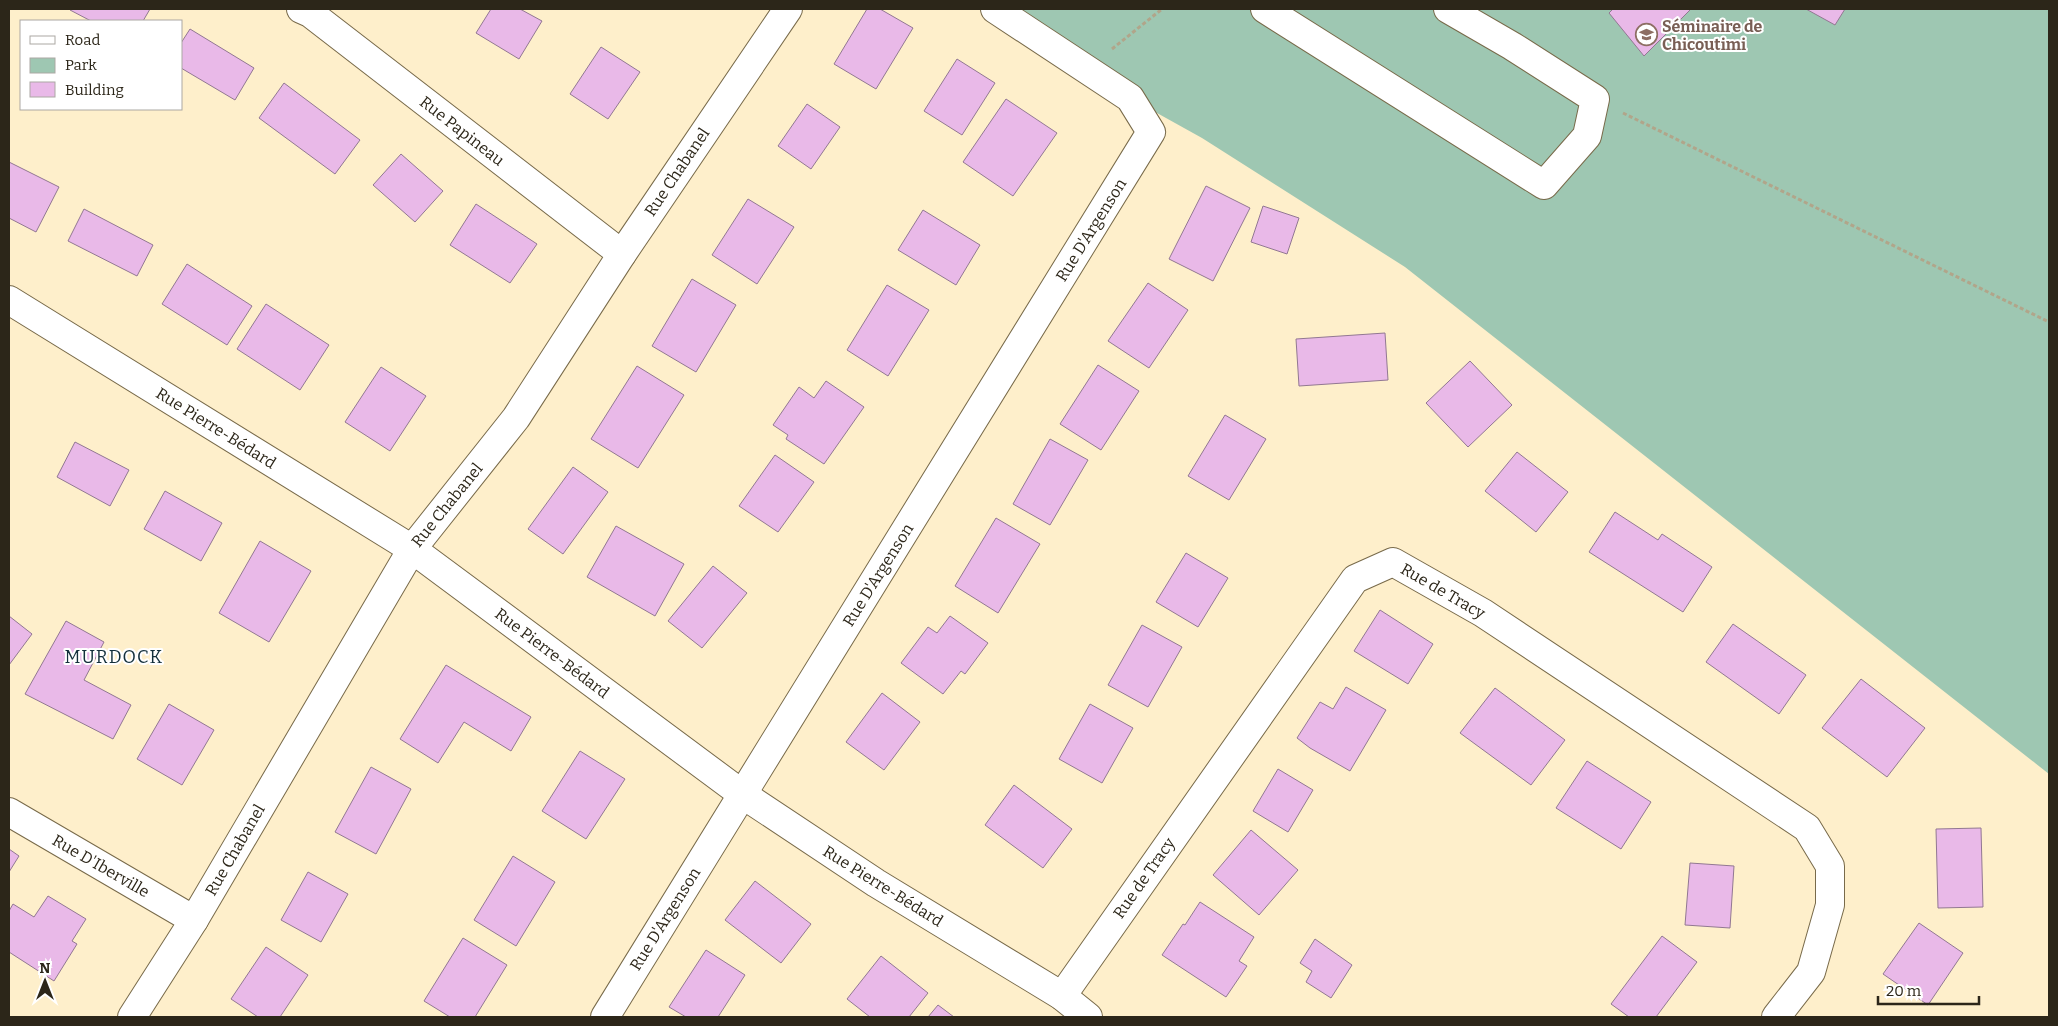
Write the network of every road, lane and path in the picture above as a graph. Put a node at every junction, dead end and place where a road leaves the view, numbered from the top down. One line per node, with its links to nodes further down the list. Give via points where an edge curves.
1 (301, 9): 9 (street, Rue Papineau)
2 (788, 9): 9 (street, Rue Chabanel)
3 (996, 9): 7 (street)
4 (1162, 9): 7 (path)
5 (1265, 9): 8 (street, via 1544,184 1587,136)
6 (1448, 9): 8 (street)
7 (1086, 69): 13 (street, Rue D'Argenson, via 1130,98 1152,132)
8 (1595, 99): 11 (path)
9 (622, 254): 12 (street, Rue Chabanel, via 516,418)
10 (9, 300): 12 (street, Rue Pierre-Bédard)
11 (2049, 322)
12 (412, 549): 13 (street, Rue Pierre-Bédard); 15 (street, Rue Chabanel)
13 (742, 794): 16 (street, Rue Pierre-Bédard, via 876,883); 18 (street, Rue D'Argenson)
14 (9, 812): 15 (street, Rue D'Iberville)
15 (194, 920): 17 (street, Rue Chabanel)
16 (1062, 996): 19 (street, Rue Pierre-Bédard); 20 (street, Rue de Tracy, via 1355,579 1393,562 1483,614 1808,828 1830,866 1830,905 1811,972)
17 (132, 1017)
18 (605, 1017)
19 (1088, 1017)
20 (1776, 1017)

